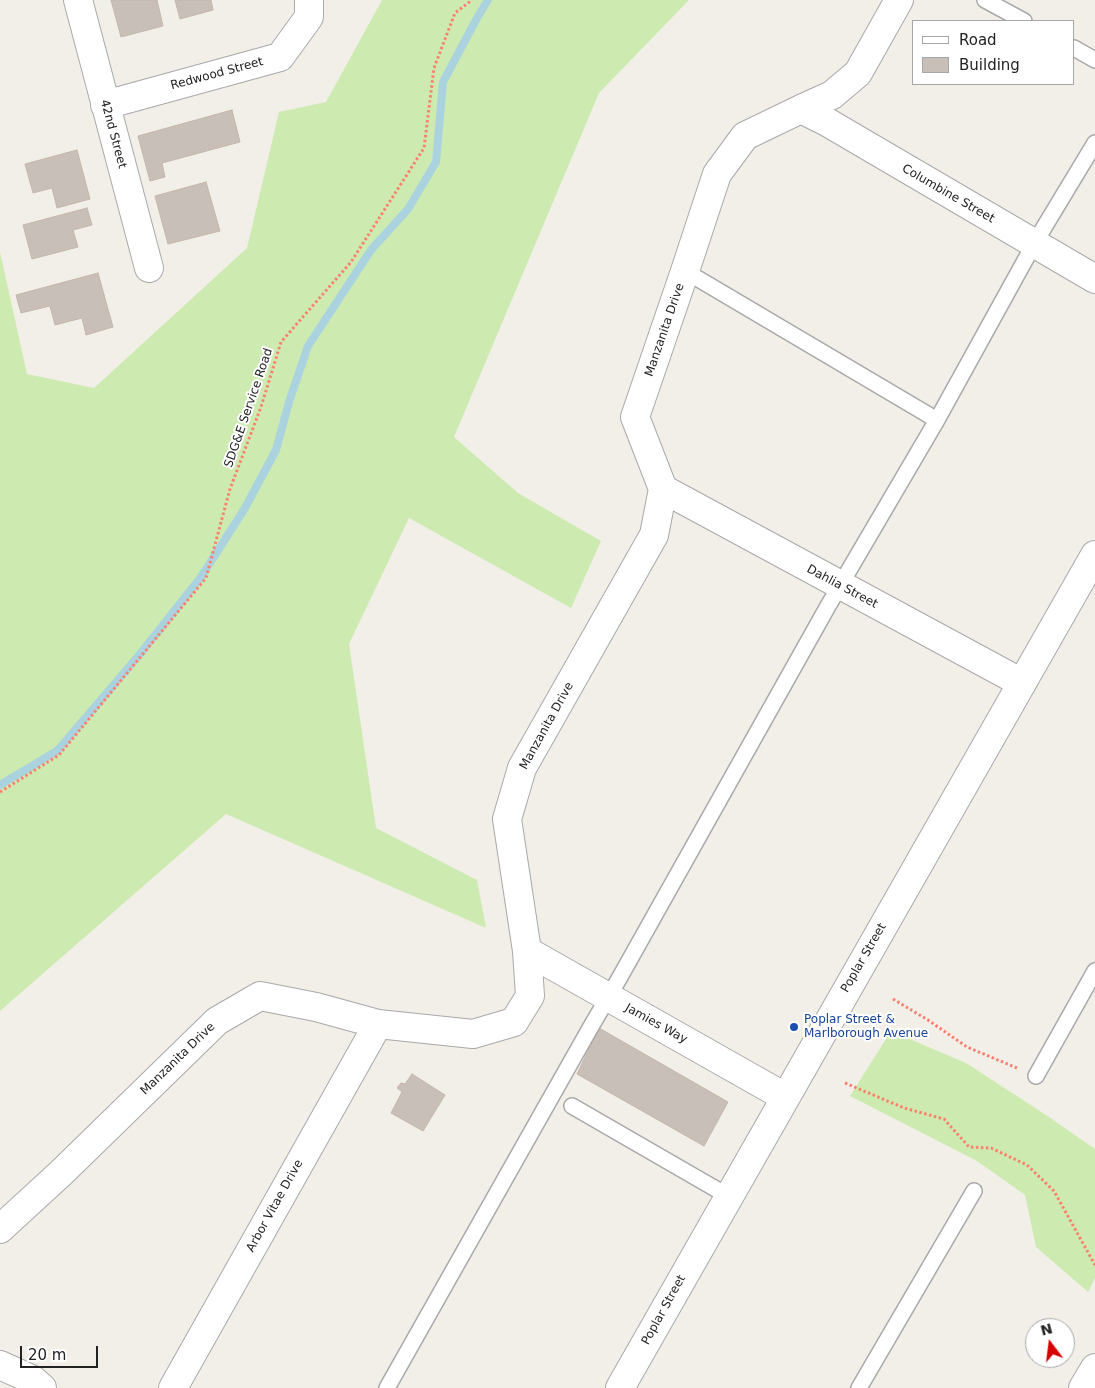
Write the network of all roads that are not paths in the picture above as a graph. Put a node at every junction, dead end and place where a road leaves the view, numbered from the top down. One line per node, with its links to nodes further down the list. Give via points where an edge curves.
1 (78, 0): 8 (street, 42nd Street)
2 (899, 0): 9 (street, Manzanita Drive, via 858,73 832,95)
3 (985, 0): 5 (lane)
4 (309, 8): 8 (street, Redwood Street, via 280,57)
5 (1022, 20)
6 (1075, 49): 7 (lane)
7 (1095, 60)
8 (105, 105): 12 (street, 42nd Street)
9 (800, 109): 11 (street, Columbine Street); 13 (street, Manzanita Drive, via 745,136 717,174)
10 (1095, 142): 11 (lane)
11 (1034, 244): 14 (street, Columbine Street); 15 (lane)
12 (148, 268)
13 (686, 271): 15 (lane); 16 (street, Manzanita Drive, via 636,417)
14 (1095, 279)
15 (937, 420): 18 (lane)
16 (663, 489): 18 (street, Dahlia Street); 20 (street, Manzanita Drive, via 654,535 522,768 508,819)
17 (1095, 555): 19 (street, Poplar Street)
18 (840, 586): 19 (street, Dahlia Street); 22 (lane)
19 (1022, 683): 25 (street, Poplar Street)
20 (527, 951): 22 (street, Jamies Way); 23 (street, Manzanita Drive, via 530,996 514,1022 472,1034)
21 (1095, 971): 24 (lane)
22 (608, 997): 25 (street, Jamies Way); 34 (lane)
23 (378, 1024): 29 (street, Manzanita Drive, via 260,996 217,1021); 33 (street, Arbor Vitae Drive)
24 (1036, 1076)
25 (785, 1096): 28 (street, Poplar Street)
26 (572, 1106): 28 (lane)
27 (974, 1191): 36 (lane)
28 (728, 1196): 35 (street, Poplar Street)
29 (0, 1229)
30 (0, 1365): 32 (street, via 33,1380)
31 (1095, 1368): 37 (street)
32 (42, 1388)
33 (173, 1388)
34 (388, 1388)
35 (620, 1388)
36 (859, 1388)
37 (1083, 1388)

